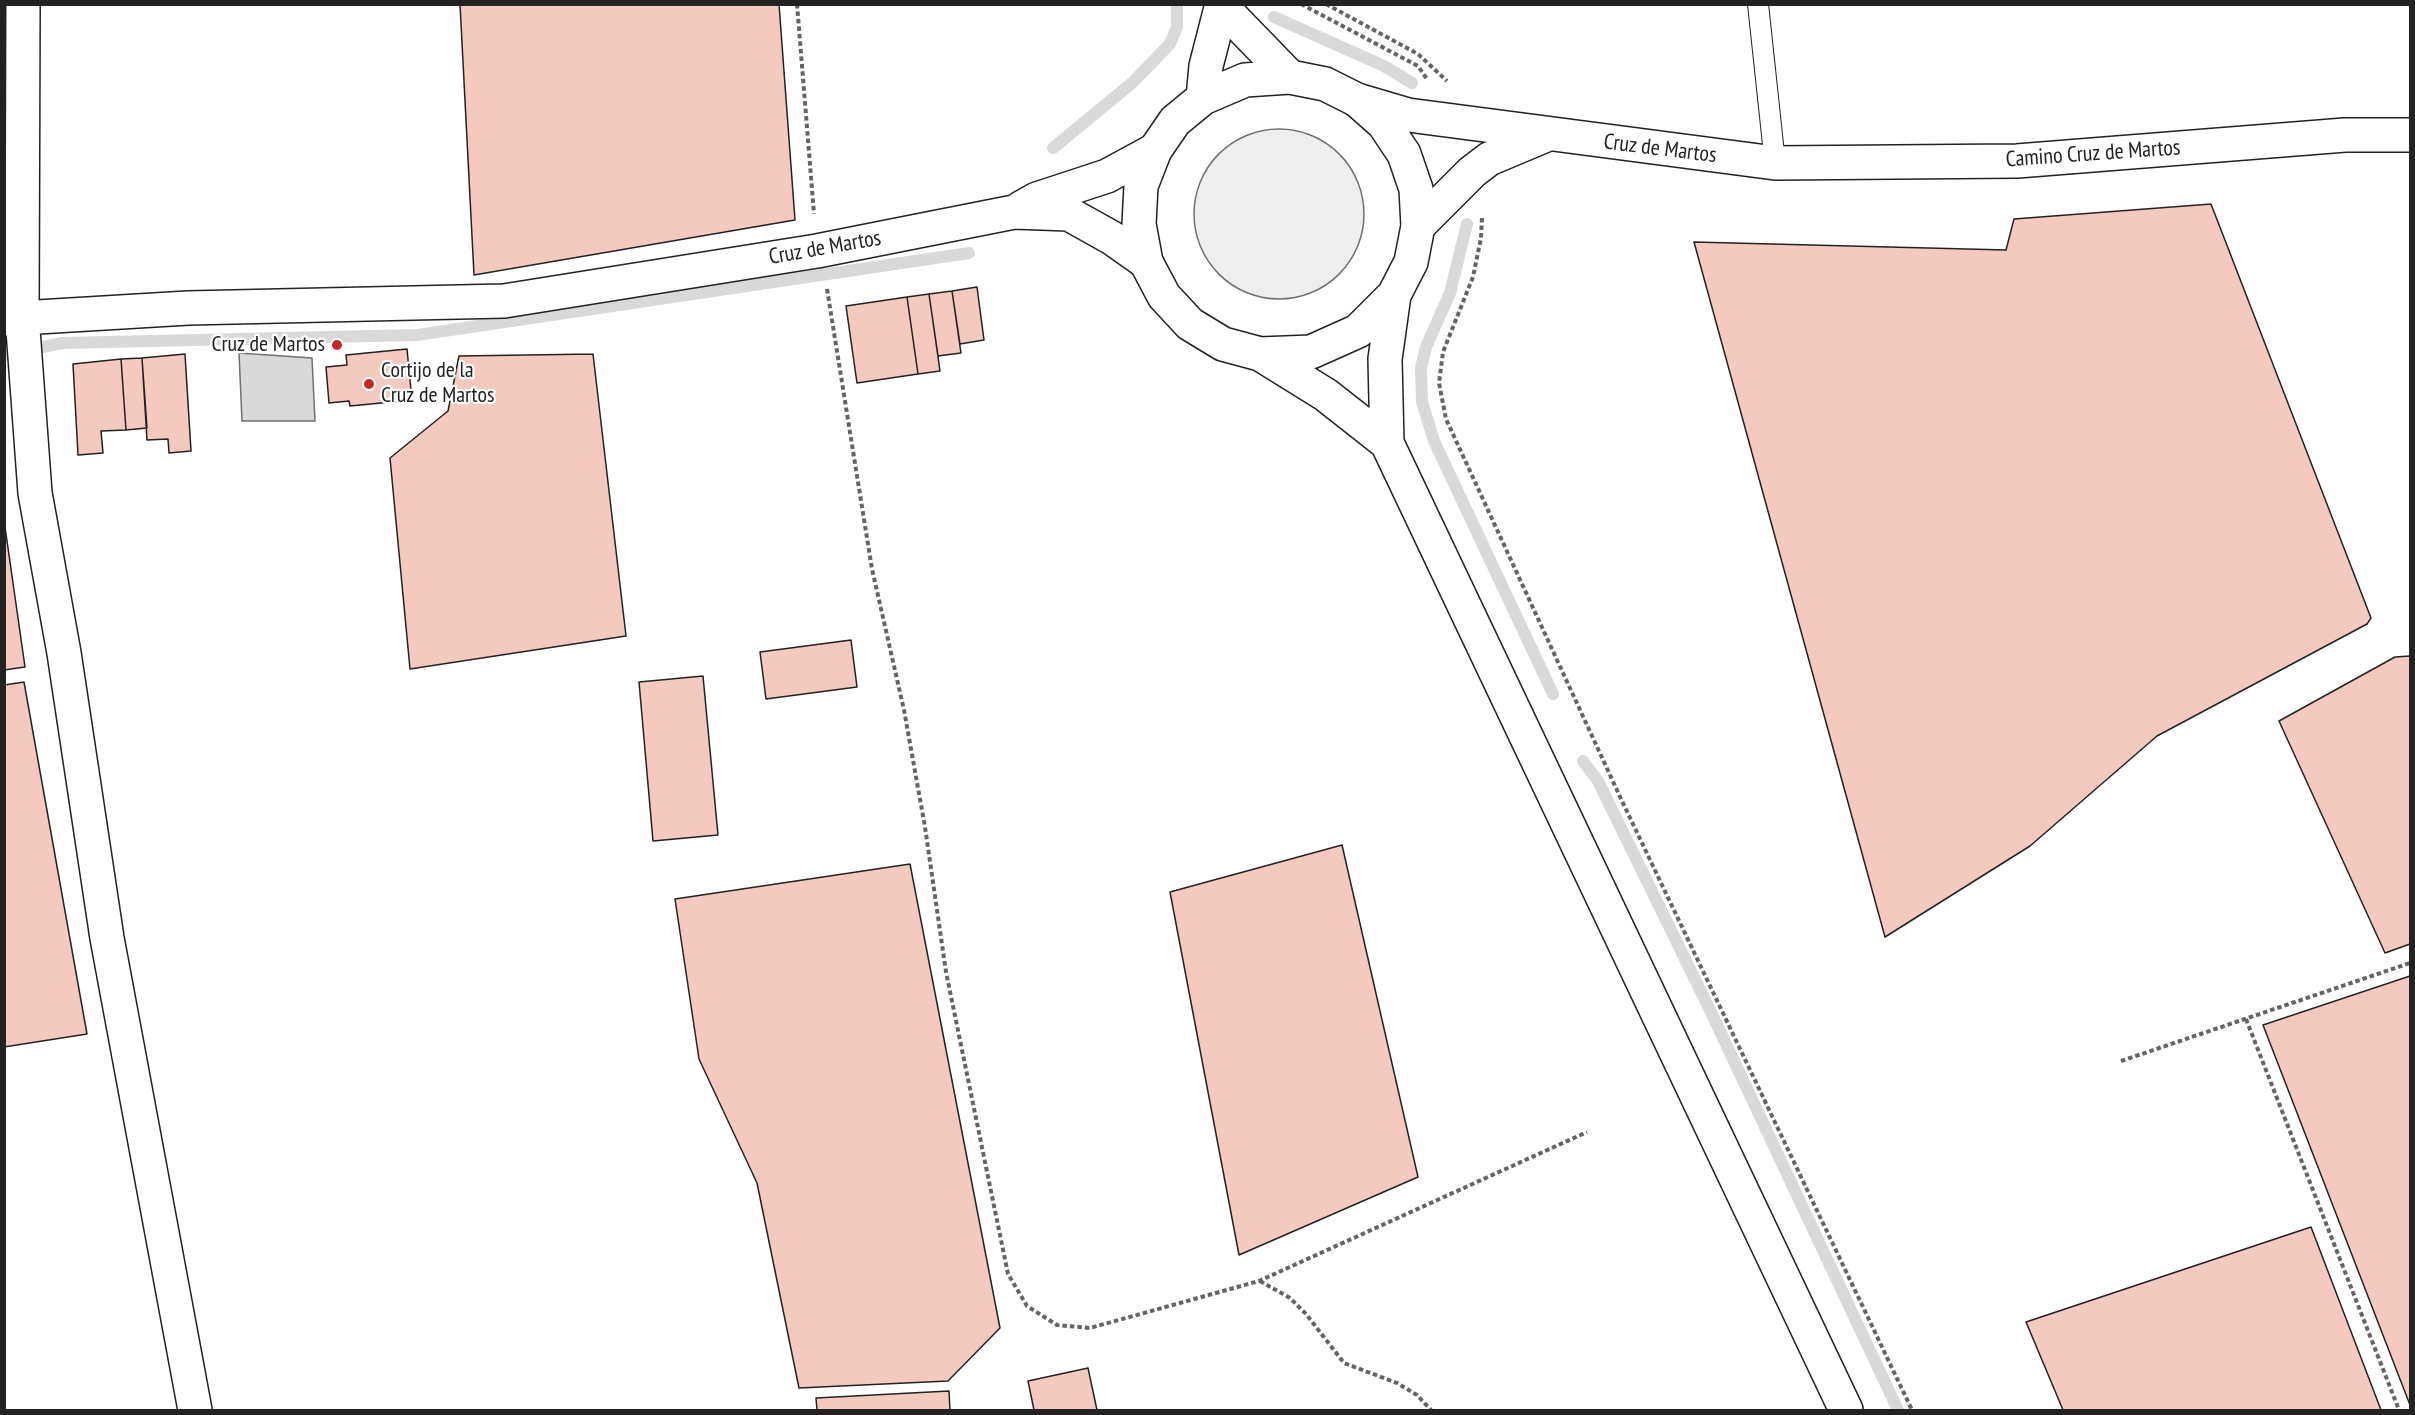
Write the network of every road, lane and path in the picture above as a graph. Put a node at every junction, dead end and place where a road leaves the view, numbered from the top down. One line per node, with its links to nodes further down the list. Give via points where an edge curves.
1 (23, 4): 21 (street)
2 (797, 4): 17 (path)
3 (1326, 4): 9 (path, via 1418,54 1480,113)
4 (1758, 4): 13 (lane)
5 (1222, 6): 6 (street); 7 (street, via 1206,66)
6 (1290, 77): 7 (street, via 1245,80); 8 (street, via 1325,84)
7 (1203, 98): 12 (street, via 1175,121)
8 (1357, 100): 9 (street, Cruz de Martos, via 1408,115); 16 (street, via 1384,124 1404,154 1416,189)
9 (1482, 123): 10 (street, Cruz de Martos)
10 (1546, 135): 13 (street, Cruz de Martos); 14 (street, via 1489,159)
11 (2410, 135): 13 (street, Camino Cruz de Martos, via 2345,135 2017,161)
12 (1155, 150): 15 (street, via 1107,176 1038,199); 18 (street, via 1141,196 1139,224)
13 (1775, 163)
14 (1472, 172): 16 (street); 32 (path, via 1482,219 1481,238 1473,277 1443,352 1439,383 1446,419 1622,801)
15 (1014, 212): 17 (street, Cruz de Martos); 18 (street, Cruz de Martos, via 1069,214)
16 (1418, 226): 19 (street, via 1411,262)
17 (817, 251): 21 (street, Cruz de Martos, via 504,301 188,308)
18 (1146, 262): 22 (street, via 1164,296 1190,324 1223,344)
19 (1394, 295): 22 (street, via 1358,331 1321,348 1311,352); 23 (street, via 1385,359)
20 (830, 299): 28 (path, via 872,569 904,710 926,826 946,972 1008,1274 1027,1306 1057,1325 1090,1328)
21 (19, 335): 29 (street, via 35,493 64,653 107,938)
22 (1260, 354): 23 (street, via 1326,395)
23 (1387, 444): 31 (street)
24 (2410, 963): 25 (path)
25 (2246, 1019): 26 (path); 33 (path)
26 (2121, 1061)
27 (1587, 1132): 28 (path)
28 (1259, 1281): 30 (path, via 1290,1298 1344,1363 1397,1383 1417,1395)
29 (195, 1410)
30 (1431, 1410)
31 (1846, 1410)
32 (1912, 1410)
33 (2399, 1410)

